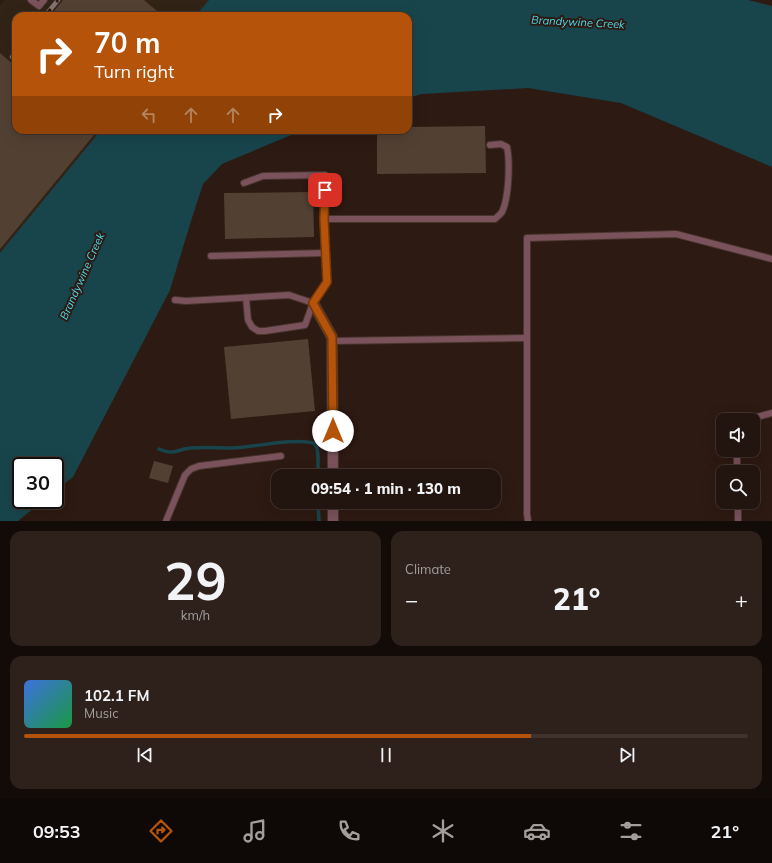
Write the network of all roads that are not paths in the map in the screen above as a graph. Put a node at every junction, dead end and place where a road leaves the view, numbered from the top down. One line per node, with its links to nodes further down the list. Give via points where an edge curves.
1 (31, 0): 2 (lane, via 39,6)
2 (44, 0)
3 (490, 144): 5 (lane, via 507,147 509,155 506,198 501,214 495,219)
4 (244, 183): 5 (lane, via 263,176 325,175)
5 (324, 219): 6 (lane)
6 (325, 253): 7 (lane); 11 (lane, via 327,282)
7 (211, 256)
8 (772, 258): 12 (lane, via 676,234 527,238)
9 (246, 298): 10 (lane); 11 (lane, via 289,295); 11 (lane, via 248,320 258,331 305,325)
10 (175, 300)
11 (313, 303): 13 (street)
12 (527, 338): 13 (lane); 22 (lane)
13 (332, 341): 17 (street)
14 (772, 413): 15 (lane)
15 (760, 416)
16 (281, 456): 20 (lane, via 190,469 185,475)
17 (333, 469)
18 (333, 509): 21 (street)
19 (738, 509): 23 (lane)
20 (166, 521)
21 (333, 521)
22 (528, 521)
23 (738, 521)

